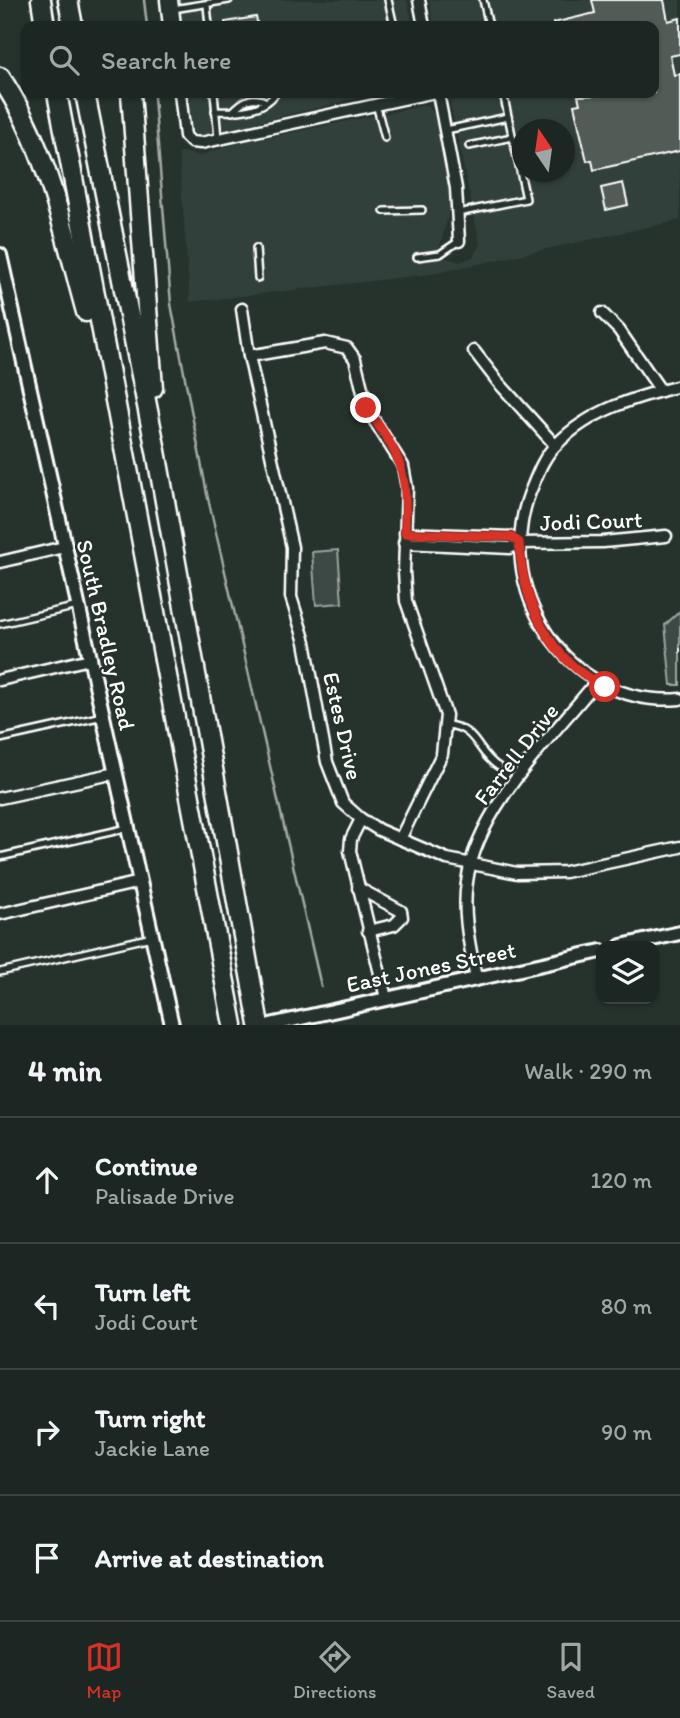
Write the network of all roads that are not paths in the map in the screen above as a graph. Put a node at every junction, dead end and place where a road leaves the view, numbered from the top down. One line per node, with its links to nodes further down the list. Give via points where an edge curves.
1 (41, 0): 9 (highway)
2 (68, 0): 10 (highway)
3 (229, 0): 7 (lane)
4 (388, 0): 12 (lane)
5 (419, 0): 13 (street)
6 (483, 0): 14 (lane)
7 (207, 5): 8 (lane); 11 (lane)
8 (171, 12)
9 (44, 21)
10 (72, 21)
11 (209, 21)
12 (393, 21)
13 (423, 21)
14 (488, 21)
15 (0, 77): 50 (highway, via 35,142 60,214)
16 (58, 98): 50 (highway)
17 (86, 98): 52 (highway)
18 (131, 98): 52 (highway)
19 (181, 98): 33 (street, via 185,136 191,142)
20 (214, 98): 27 (lane)
21 (271, 98): 25 (lane)
22 (405, 98): 26 (street)
23 (439, 98): 30 (street)
24 (504, 98): 29 (lane)
25 (267, 102): 28 (lane); 28 (lane, via 249,99)
26 (376, 104): 32 (lane); 33 (street)
27 (215, 111): 28 (lane); 33 (lane)
28 (232, 112)
29 (508, 117): 30 (lane); 31 (lane)
30 (446, 130): 38 (street)
31 (512, 137): 34 (lane)
32 (385, 138)
33 (218, 139)
34 (469, 146)
35 (522, 182): 38 (lane, via 526,199)
36 (422, 210): 37 (lane)
37 (384, 211)
38 (458, 214): 39 (street)
39 (459, 241): 42 (lane, via 440,254)
40 (256, 248): 43 (lane)
41 (0, 255): 56 (street, South Bradley Road)
42 (417, 257)
43 (258, 278)
44 (242, 309): 47 (street, Estes Drive)
45 (601, 313): 49 (street, via 619,330)
46 (474, 351): 51 (street)
47 (249, 356): 54 (street, via 325,343 338,344 352,353 366,408 402,466 407,488); 70 (street, Estes Drive, via 292,547 291,597 305,642 327,762 343,803)
48 (680, 386): 49 (street)
49 (661, 391): 51 (street, via 588,419)
50 (118, 431): 88 (highway)
51 (555, 445): 55 (street, via 531,487)
52 (156, 451): 89 (highway)
53 (666, 536): 55 (street, Jodi Court)
54 (404, 538): 55 (street, Jodi Court, via 511,537); 65 (street, via 406,601 444,701)
55 (519, 542): 62 (street, via 526,591 548,639)
56 (64, 547): 57 (street); 58 (street, South Bradley Road)
57 (0, 562)
58 (78, 606): 59 (lane); 60 (street, South Bradley Road)
59 (0, 624)
60 (90, 659): 61 (street); 64 (street, South Bradley Road)
61 (0, 680)
62 (596, 682): 63 (street, via 629,694); 75 (street, Farrell Drive, via 494,810)
63 (680, 699)
64 (103, 716): 66 (lane); 68 (street, South Bradley Road)
65 (447, 725): 67 (lane, via 461,726 470,733); 72 (street, via 442,754)
66 (0, 739)
67 (499, 768)
68 (117, 773): 69 (street); 71 (street, South Bradley Road)
69 (0, 798)
70 (361, 819): 72 (street, Estes Drive); 77 (street, via 350,851)
71 (128, 828): 74 (lane); 76 (street, South Bradley Road)
72 (400, 839): 75 (street, Estes Drive)
73 (680, 847): 75 (street, Estes Drive, via 545,874)
74 (0, 857)
75 (470, 866): 85 (street, Farrell Drive, via 466,902)
76 (140, 882): 78 (street); 81 (street, South Bradley Road)
77 (358, 888): 79 (street); 79 (street, via 401,911 402,917 394,925)
78 (0, 914)
79 (368, 931): 86 (street)
80 (680, 933): 82 (street)
81 (152, 937): 84 (lane); 87 (street, South Bradley Road)
82 (644, 941)
83 (596, 952): 85 (street, East Jones Street)
84 (0, 972)
85 (476, 978): 86 (street, East Jones Street)
86 (386, 998): 90 (street, East Jones Street)
87 (172, 1025)
88 (233, 1025)
89 (259, 1025)
90 (270, 1025)

